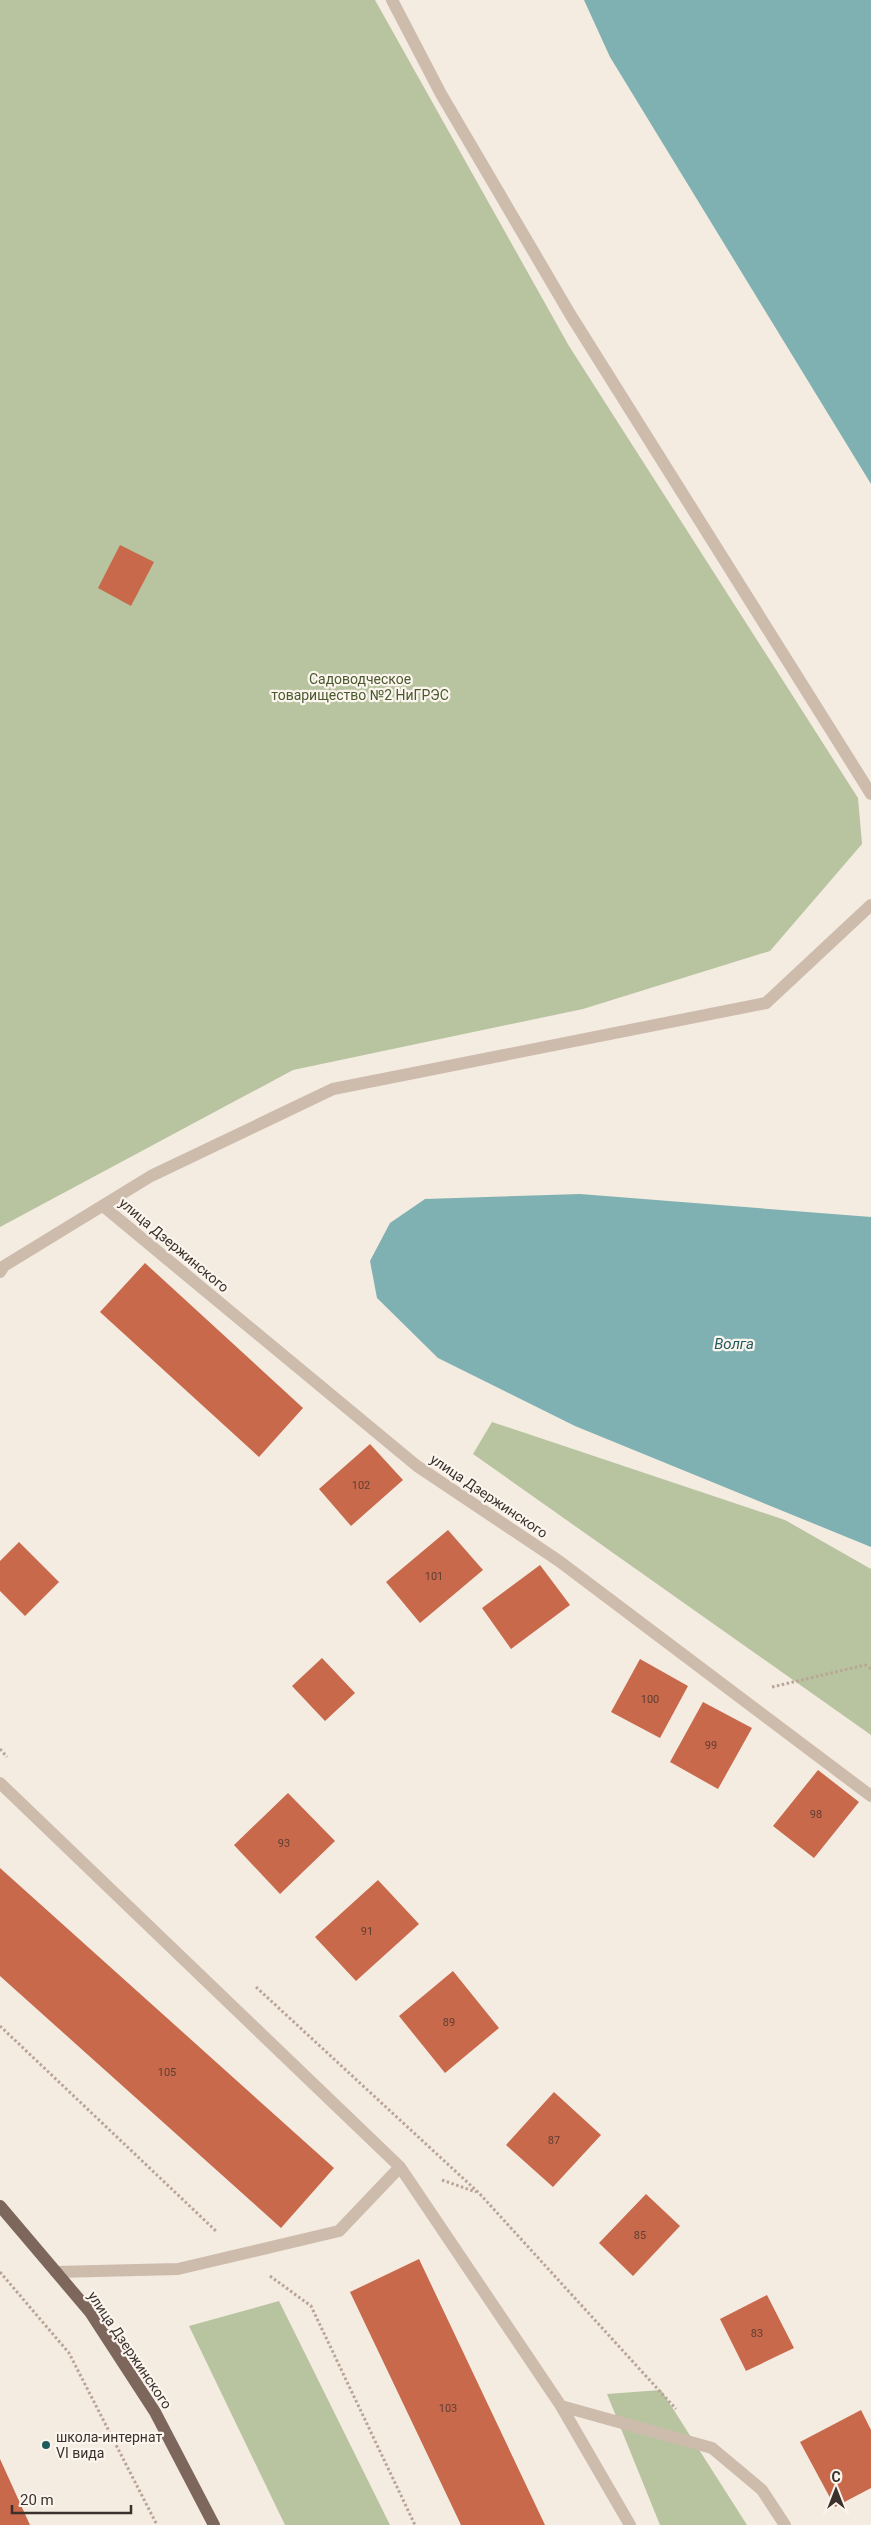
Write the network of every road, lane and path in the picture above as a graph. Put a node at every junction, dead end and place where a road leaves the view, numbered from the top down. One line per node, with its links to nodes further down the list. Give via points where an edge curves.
1 (392, 0): 2 (street, via 442,94 570,314)
2 (871, 794)
3 (871, 905): 4 (street, via 766,1003 333,1089 151,1176)
4 (103, 1206): 5 (street, via 4,1266); 7 (street, улица Дзержинского, via 417,1466 559,1561)
5 (0, 1272)
6 (871, 1669): 7 (path, via 865,1665)
7 (738, 1696): 9 (street, улица Дзержинского)
8 (0, 1783): 10 (street)
9 (871, 1796)
10 (400, 2167): 13 (street, via 339,2231 178,2269); 14 (street)
11 (0, 2206): 13 (main road, улица Дзержинского)
12 (0, 2272): 15 (path, via 69,2354)
13 (56, 2272): 16 (main road, улица Дзержинского, via 90,2312 156,2412)
14 (561, 2406): 17 (street); 18 (street, via 712,2448 762,2490)
15 (156, 2525)
16 (214, 2525)
17 (630, 2525)
18 (785, 2525)

